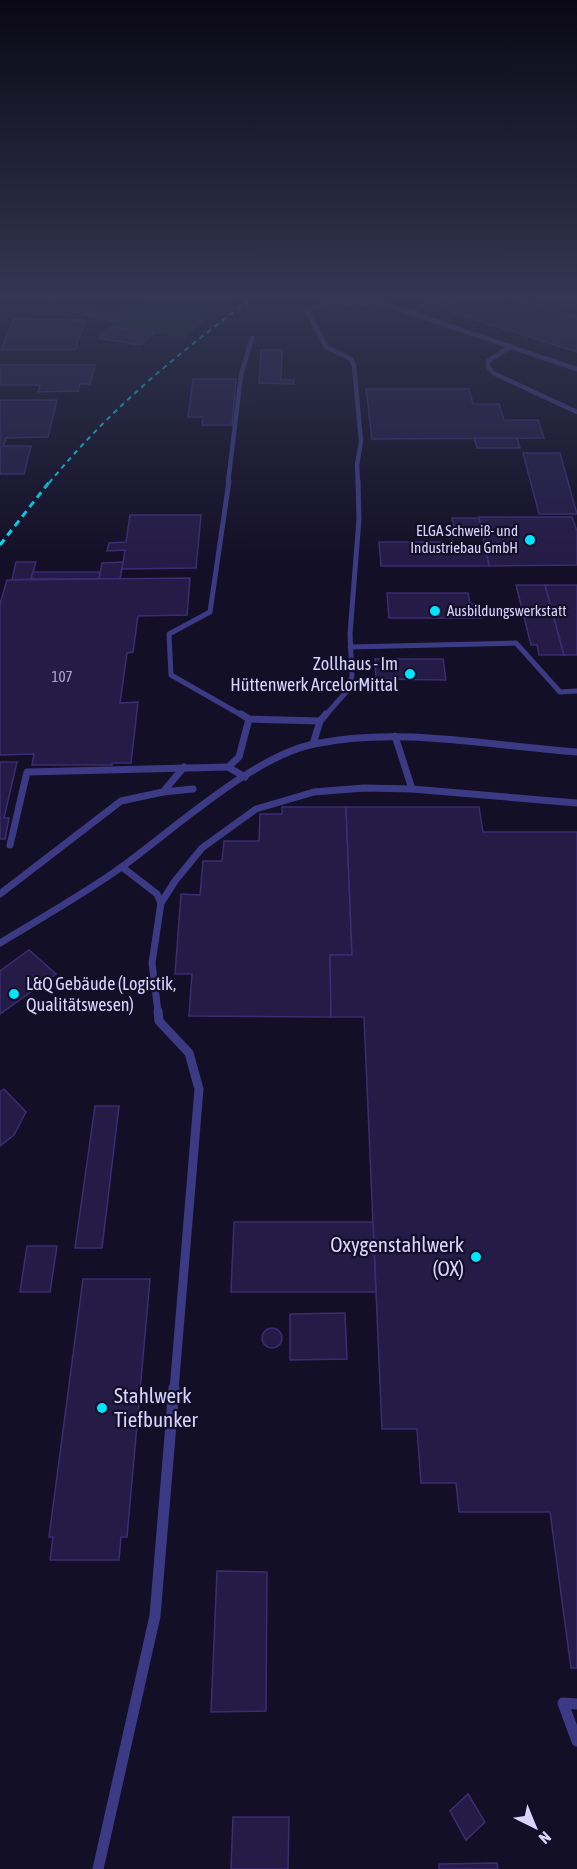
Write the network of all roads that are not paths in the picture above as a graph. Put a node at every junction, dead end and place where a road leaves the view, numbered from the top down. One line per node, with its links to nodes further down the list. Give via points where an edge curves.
1 (240, 386): 7 (lane, via 210,612 169,634 171,675)
2 (356, 386): 5 (lane, via 361,441)
3 (521, 386): 4 (lane)
4 (577, 412)
5 (350, 647): 6 (lane, via 516,643 560,692); 8 (lane, via 352,676 347,691)
6 (577, 691)
7 (249, 719): 8 (lane); 12 (lane, via 239,757)
8 (320, 721): 10 (lane)
9 (395, 736): 10 (lane); 11 (lane); 16 (lane)
10 (313, 744): 14 (lane, via 277,758)
11 (577, 752)
12 (228, 766): 13 (lane); 14 (lane)
13 (184, 767): 17 (lane); 19 (lane, via 27,772)
14 (245, 777): 20 (lane)
15 (193, 789): 17 (lane)
16 (412, 789): 18 (lane); 22 (lane, via 314,792 256,809 202,848)
17 (163, 792): 21 (lane, via 121,801)
18 (577, 803)
19 (10, 845)
20 (122, 867): 22 (lane, via 157,894); 23 (lane)
21 (0, 894)
22 (161, 903): 26 (lane, via 152,963 159,1021 189,1053 199,1089 155,1616)
23 (0, 943)
24 (577, 1704): 25 (lane, via 563,1703)
25 (577, 1741)
26 (98, 1869)

